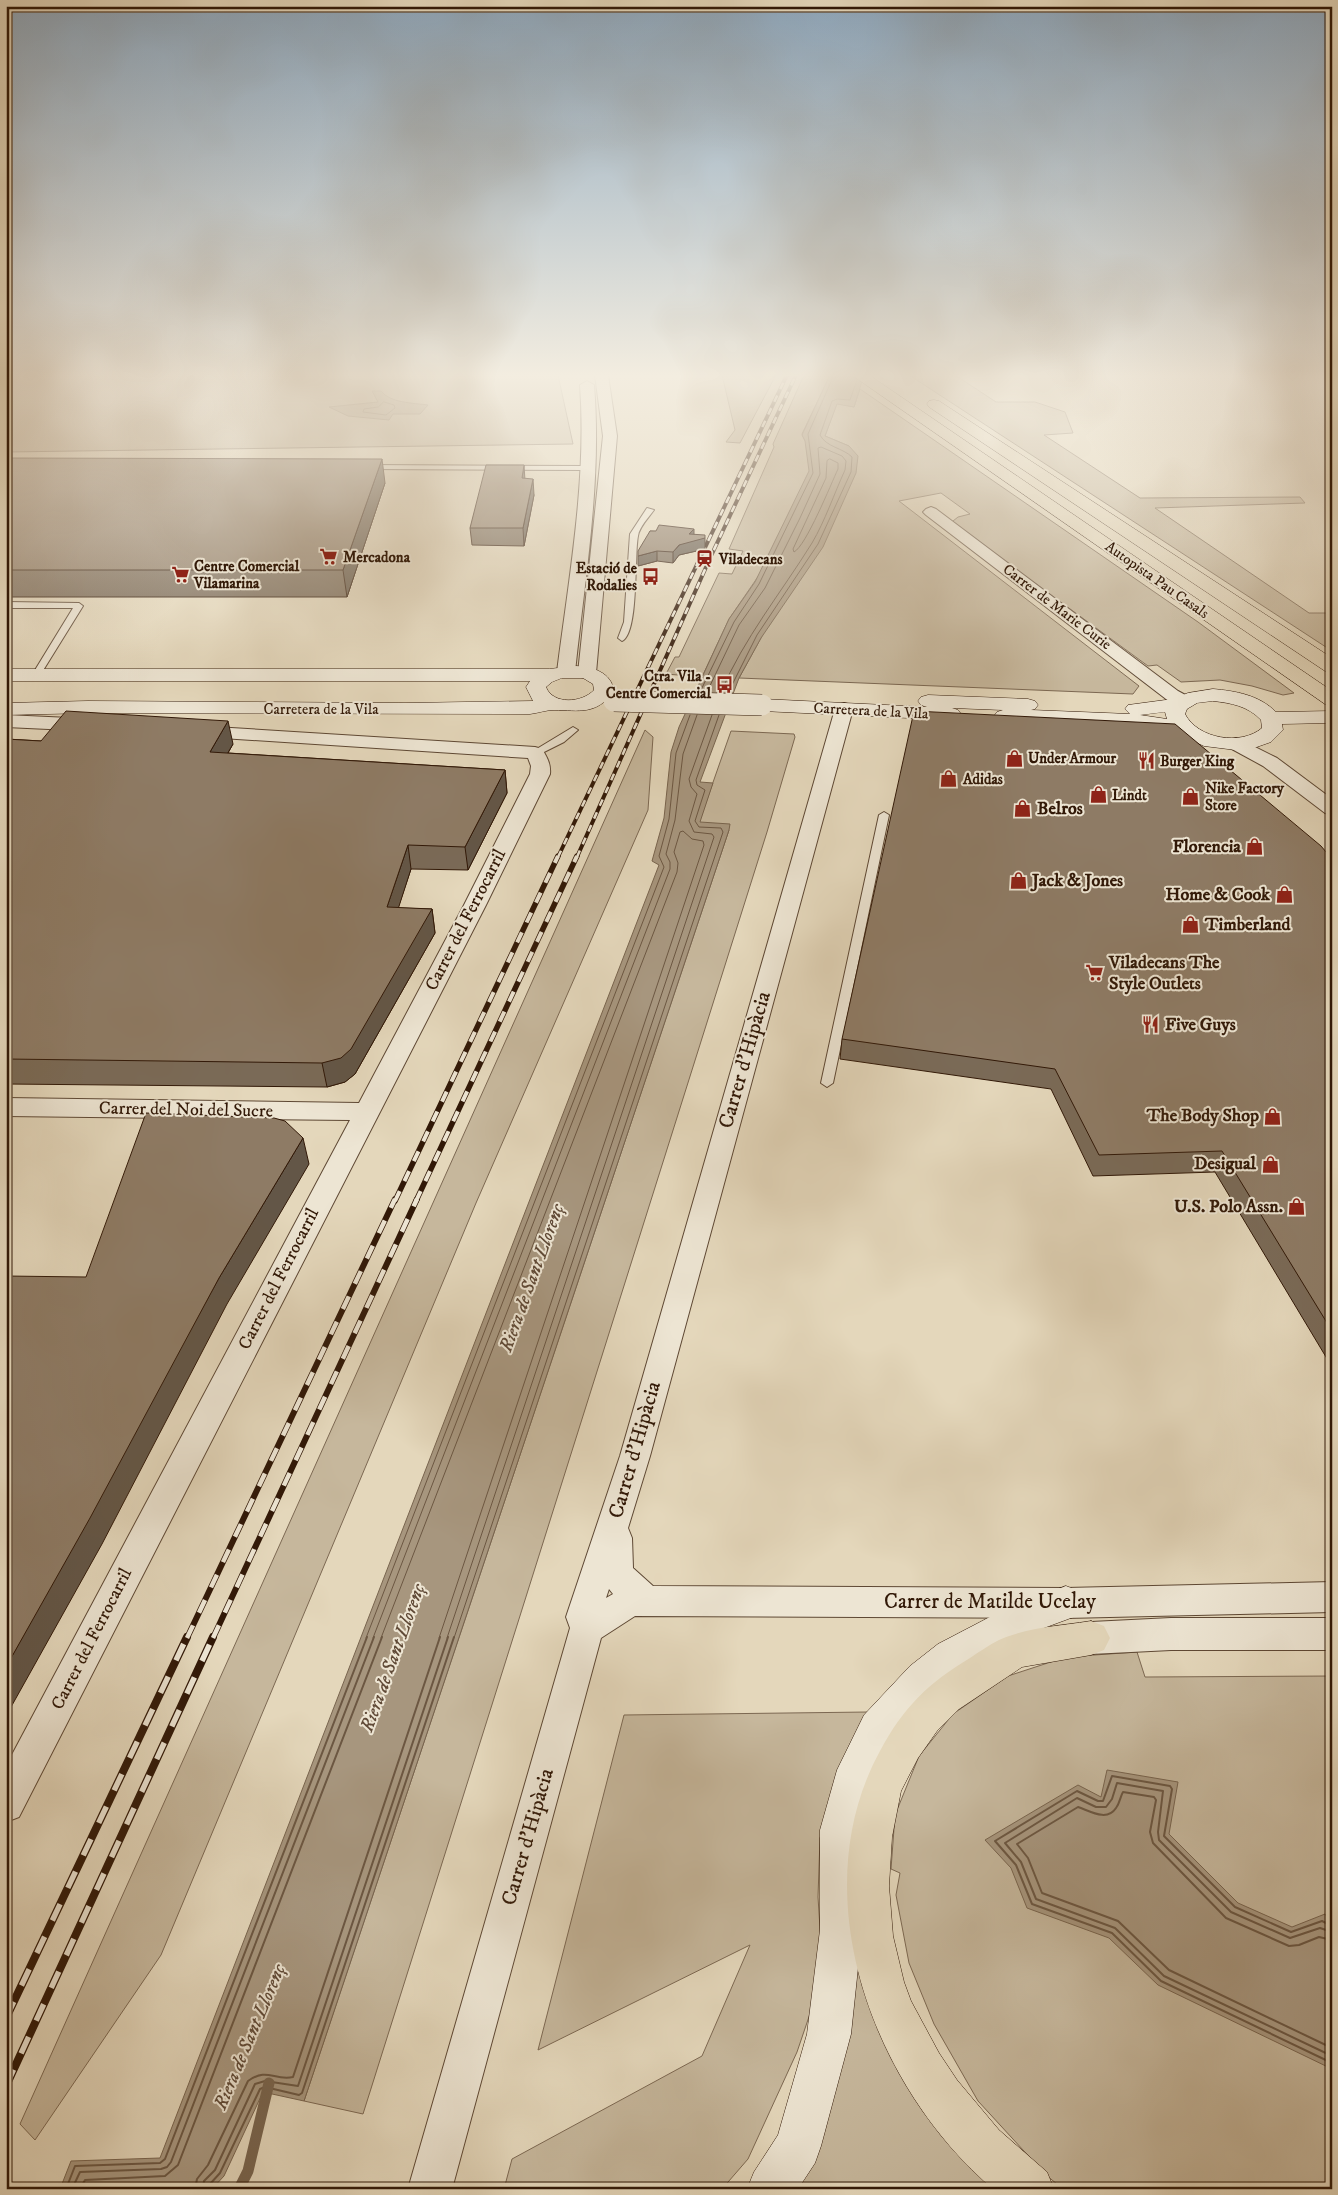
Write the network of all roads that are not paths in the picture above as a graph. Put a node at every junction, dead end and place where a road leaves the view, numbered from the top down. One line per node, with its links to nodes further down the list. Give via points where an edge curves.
1 (586, 477): 10 (street, via 584,518)
2 (610, 477): 14 (street)
3 (1007, 477): 16 (highway, Autopista Pau Casals)
4 (1046, 477): 9 (highway, Autopista Pau Casals)
5 (650, 510): 8 (lane, via 634,534 628,622)
6 (932, 512): 17 (street, Carrer de Marie Curie)
7 (6, 605): 12 (lane, via 80,606)
8 (622, 638)
9 (1332, 667)
10 (558, 674): 13 (street, Carretera de la Vila); 14 (street, Carretera de la Vila); 18 (street, via 538,684 536,691 543,700)
11 (6, 675): 12 (street, Carretera de la Vila)
12 (36, 675): 13 (street, Carretera de la Vila)
13 (106, 675): 19 (street)
14 (607, 686): 15 (street, Carretera de la Vila, bridge, via 658,701); 18 (street, Carretera de la Vila, via 587,703)
15 (763, 700): 17 (street, Carretera de la Vila, via 1132,708); 20 (street, Carretera de la Vila)
16 (1332, 700)
17 (1181, 703): 24 (street, Carretera de la Vila, via 1207,695 1237,698 1258,706); 25 (street, via 1176,709 1176,719)
18 (554, 704): 19 (street, Carretera de la Vila, via 530,708 405,709)
19 (88, 707): 22 (street, Carretera de la Vila, via 33,710)
20 (844, 709): 25 (street, Carretera de la Vila, via 1136,721); 36 (street, Carrer d'Hipàcia)
21 (1332, 717): 24 (street, via 1305,717)
22 (8, 720): 23 (street)
23 (108, 726)
24 (1270, 726): 28 (street, Carretera de la Vila, via 1250,743); 30 (street, via 1283,753)
25 (1184, 729): 28 (street, Carretera de la Vila, via 1213,742)
26 (573, 730): 29 (lane)
27 (178, 731): 29 (street)
28 (1237, 744): 31 (street, via 1270,762)
29 (535, 754): 35 (street, Carrer del Ferrocarril, via 540,760 540,774)
30 (1332, 790)
31 (1332, 809)
32 (884, 815): 33 (lane)
33 (828, 1083)
34 (6, 1107): 35 (street, Carrer del Noi del Sucre)
35 (366, 1112): 43 (street, Carrer del Ferrocarril)
36 (622, 1501): 38 (street, via 614,1550 616,1574 628,1589); 40 (street, Carrer d'Hipàcia, via 582,1617)
37 (1332, 1597): 39 (street, Carrer de Matilde Ucelay)
38 (648, 1601): 39 (street, Carrer de Matilde Ucelay); 40 (street, Carrer de Matilde Ucelay, via 630,1601)
39 (1066, 1603): 45 (street, via 1020,1620 951,1657 878,1728 857,1770 840,1830 841,1930 829,2034 798,2146)
40 (587, 1628): 44 (street, Carrer d'Hipàcia)
41 (1332, 1634): 42 (street, Carrer de Matilde Ucelay, via 1171,1634)
42 (1091, 1638): 46 (highway, via 1016,1652 960,1684 929,1709 903,1746 881,1790 868,1854 869,1915 882,1981 904,2036 933,2084 968,2130 1007,2171)
43 (6, 1804)
44 (430, 2189)
45 (771, 2189)
46 (1030, 2189)

